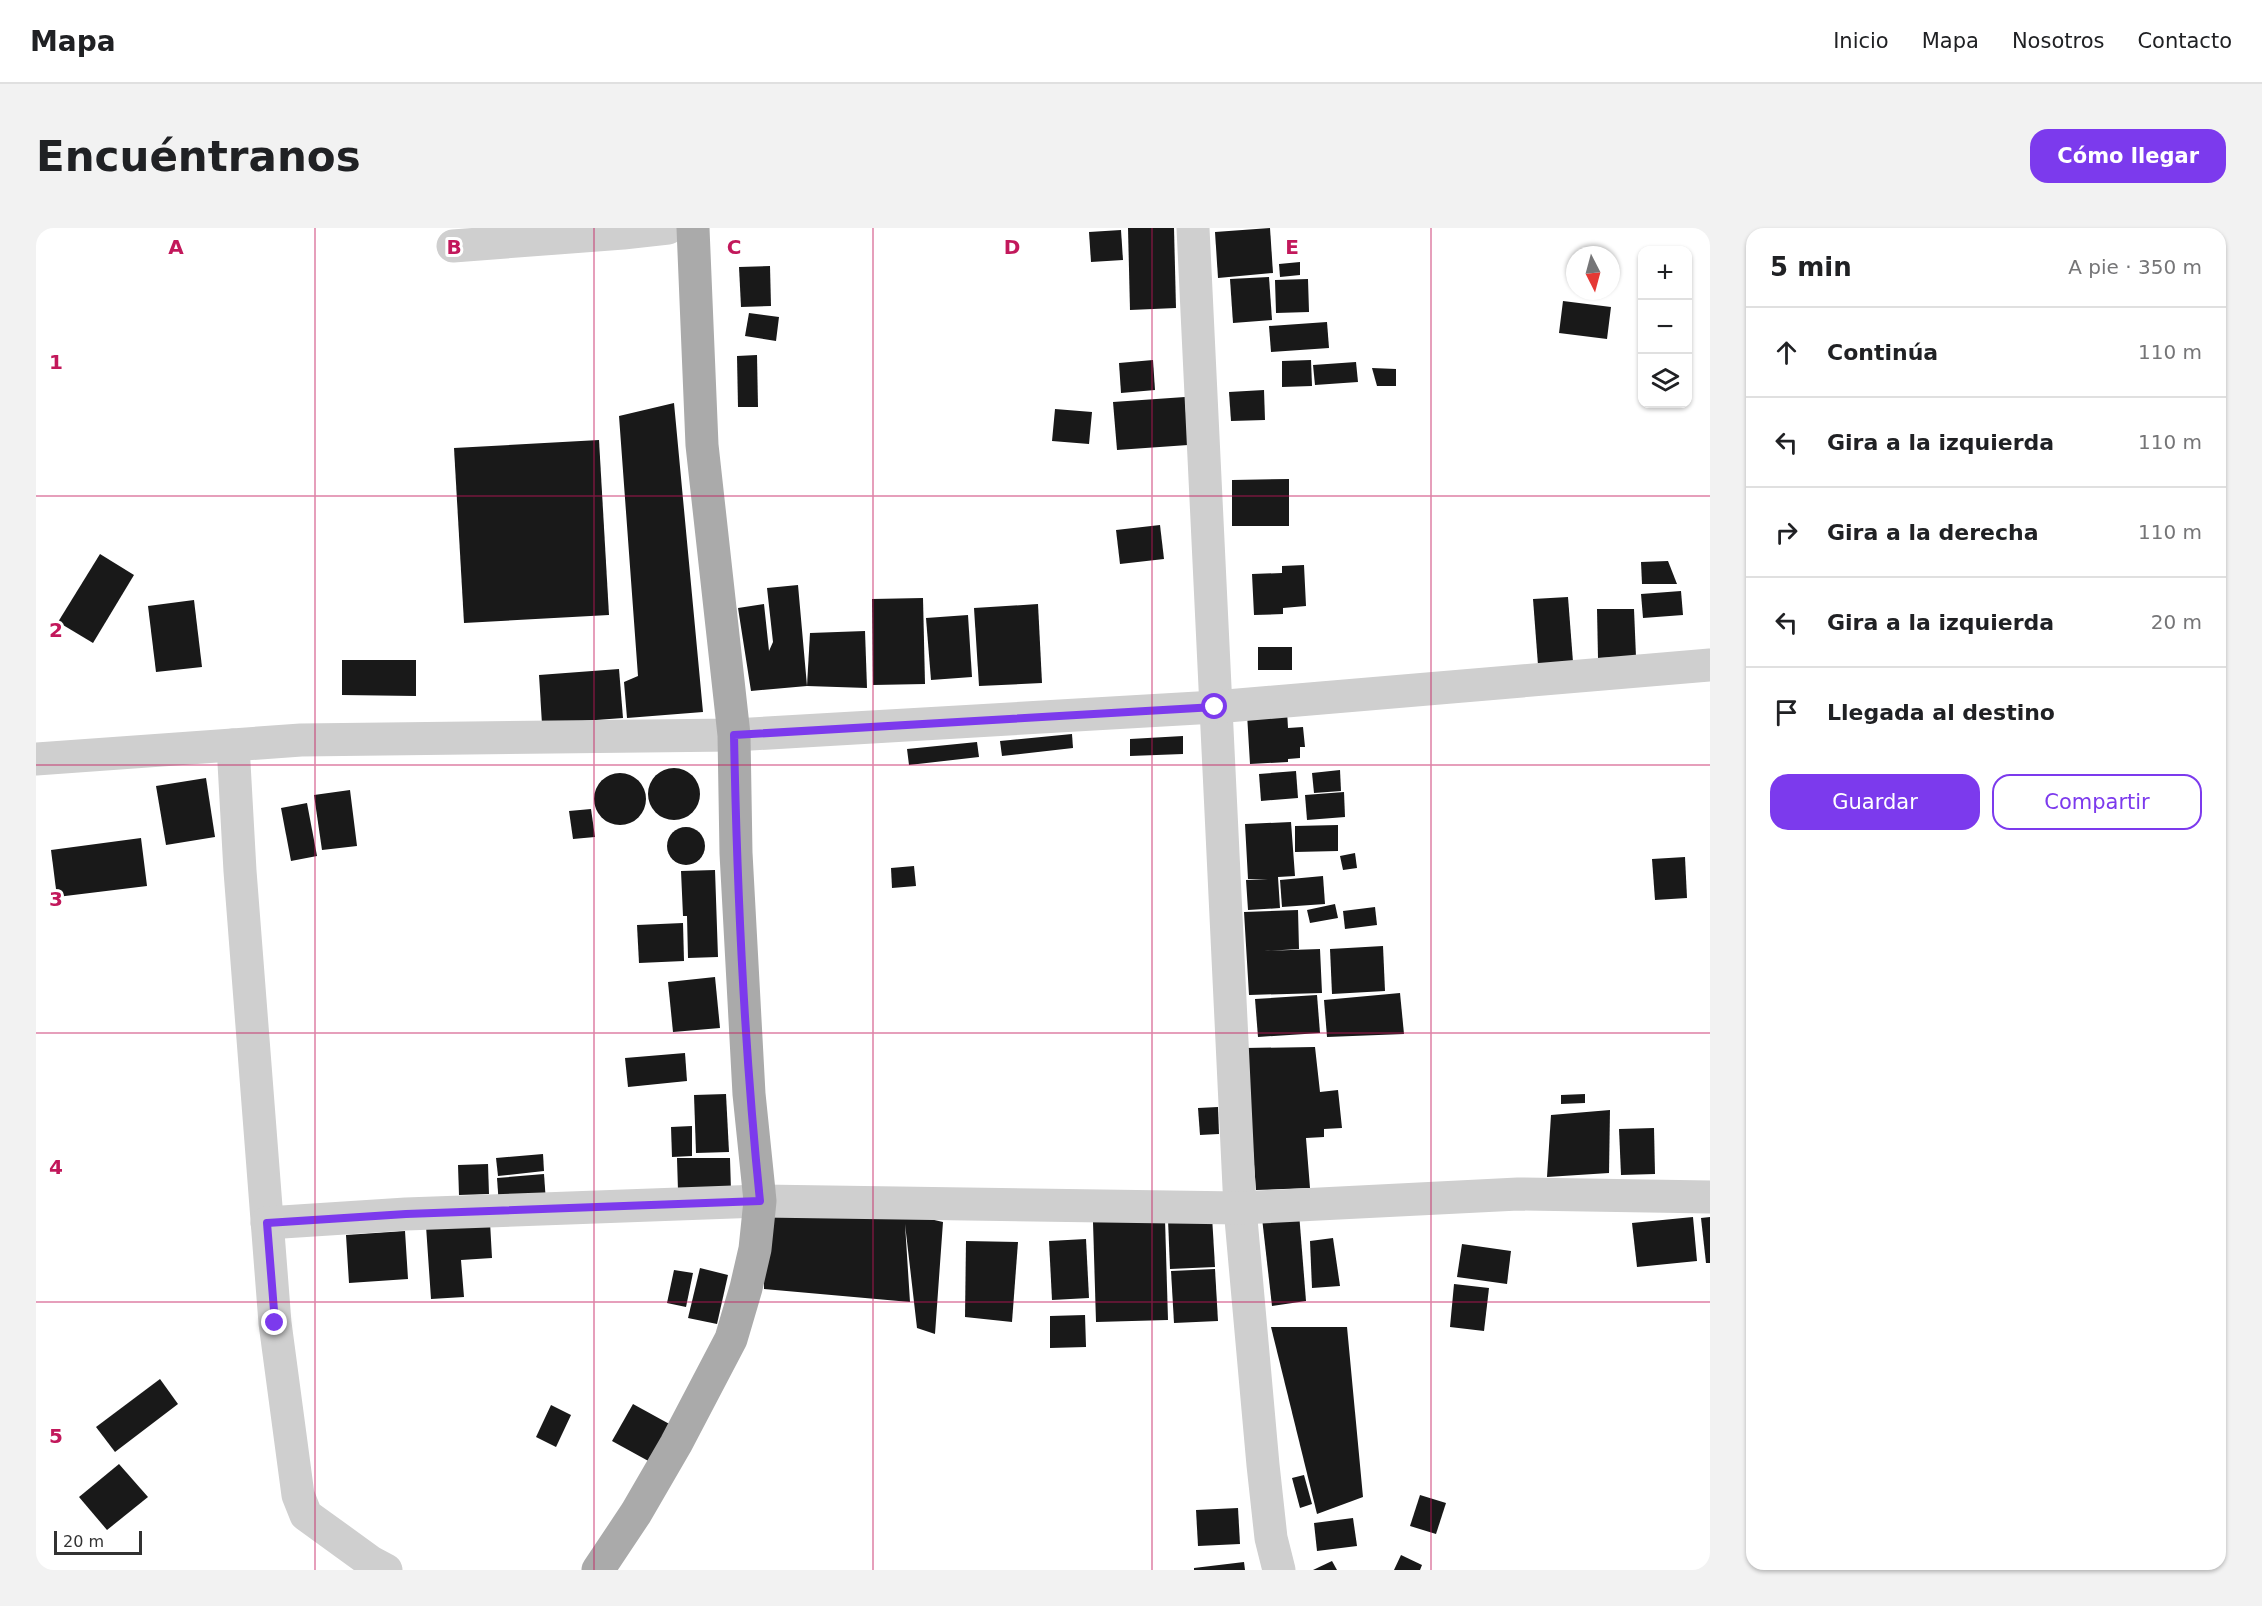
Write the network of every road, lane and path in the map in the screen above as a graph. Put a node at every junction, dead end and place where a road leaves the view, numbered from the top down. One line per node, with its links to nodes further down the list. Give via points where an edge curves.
1 (668, 228): 4 (street)
2 (693, 228): 7 (main road, via 702,446)
3 (1193, 228): 6 (street)
4 (453, 246)
5 (1710, 665): 6 (street)
6 (1215, 707): 7 (street); 12 (street)
7 (734, 735): 8 (street, via 301,740); 11 (main road, via 749,1094)
8 (233, 745): 9 (street); 13 (street)
9 (36, 759)
10 (1710, 1197): 12 (street, via 1518,1194)
11 (760, 1201): 12 (street); 13 (street); 15 (main road, via 755,1249 731,1339 676,1444)
12 (1240, 1208): 16 (street, via 1263,1465 1271,1539)
13 (267, 1223): 14 (street, via 275,1323 298,1495 306,1515)
14 (386, 1570)
15 (598, 1570)
16 (1279, 1570)

